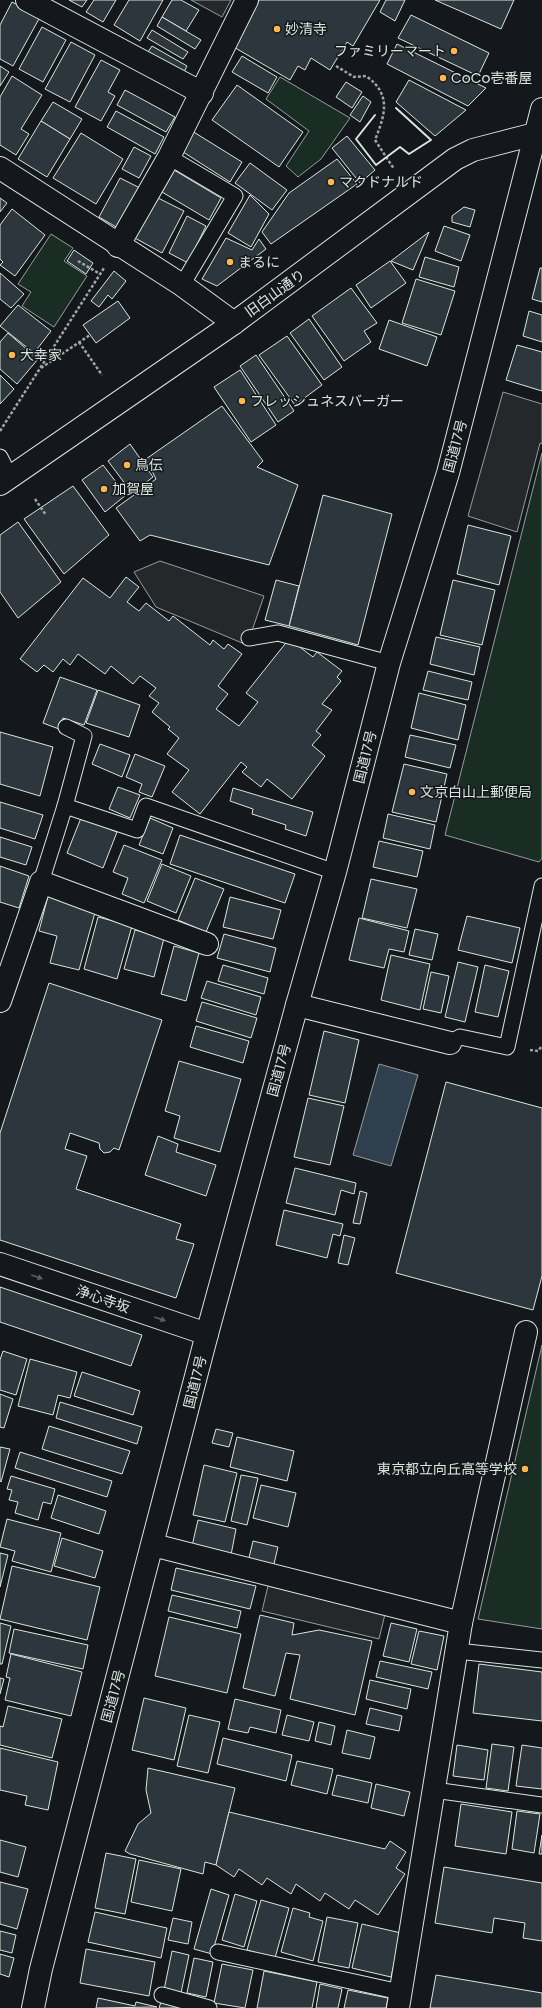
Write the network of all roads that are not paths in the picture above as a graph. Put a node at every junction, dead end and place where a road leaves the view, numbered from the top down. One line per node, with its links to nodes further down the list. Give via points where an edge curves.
1 (27, 0): 3 (main road)
2 (247, 0): 3 (main road)
3 (202, 93): 6 (main road)
4 (542, 109): 5 (main road)
5 (535, 134): 10 (main road, 旧白山通り, via 473,150 455,159); 14 (main road, 国道17号, via 448,473)
6 (169, 157): 8 (main road); 9 (lane, via 235,196)
7 (0, 168): 8 (main road)
8 (118, 246): 9 (main road)
9 (182, 285): 10 (main road)
10 (234, 323): 12 (main road, 旧白山通り)
11 (0, 457): 12 (lane)
12 (5, 481)
13 (249, 638): 14 (lane, via 278,633)
14 (389, 663): 17 (main road, 国道17号)
15 (66, 727): 16 (lane, via 84,736)
16 (65, 806): 17 (lane, via 137,830 146,806); 18 (lane)
17 (336, 872): 22 (main road, 国道17号)
18 (41, 882): 20 (main road); 21 (main road)
19 (542, 886): 23 (lane, via 507,1047 460,1037)
20 (207, 944)
21 (0, 1001)
22 (297, 1005): 23 (main road); 26 (main road, 国道17号)
23 (450, 1043)
24 (0, 1264): 26 (main road, 浄心寺坂, one-way to 26)
25 (526, 1332): 28 (main road)
26 (207, 1334): 27 (main road, 国道17号)
27 (153, 1546): 28 (main road); 36 (main road, 国道17号, via 41,1969)
28 (461, 1623): 29 (main road)
29 (457, 1651): 30 (lane); 31 (main road)
30 (542, 1660)
31 (434, 1790): 32 (lane); 35 (main road)
32 (542, 1805)
33 (218, 1952): 35 (lane)
34 (162, 1995): 37 (lane)
35 (399, 2000)
36 (33, 2008)
37 (209, 2008)

